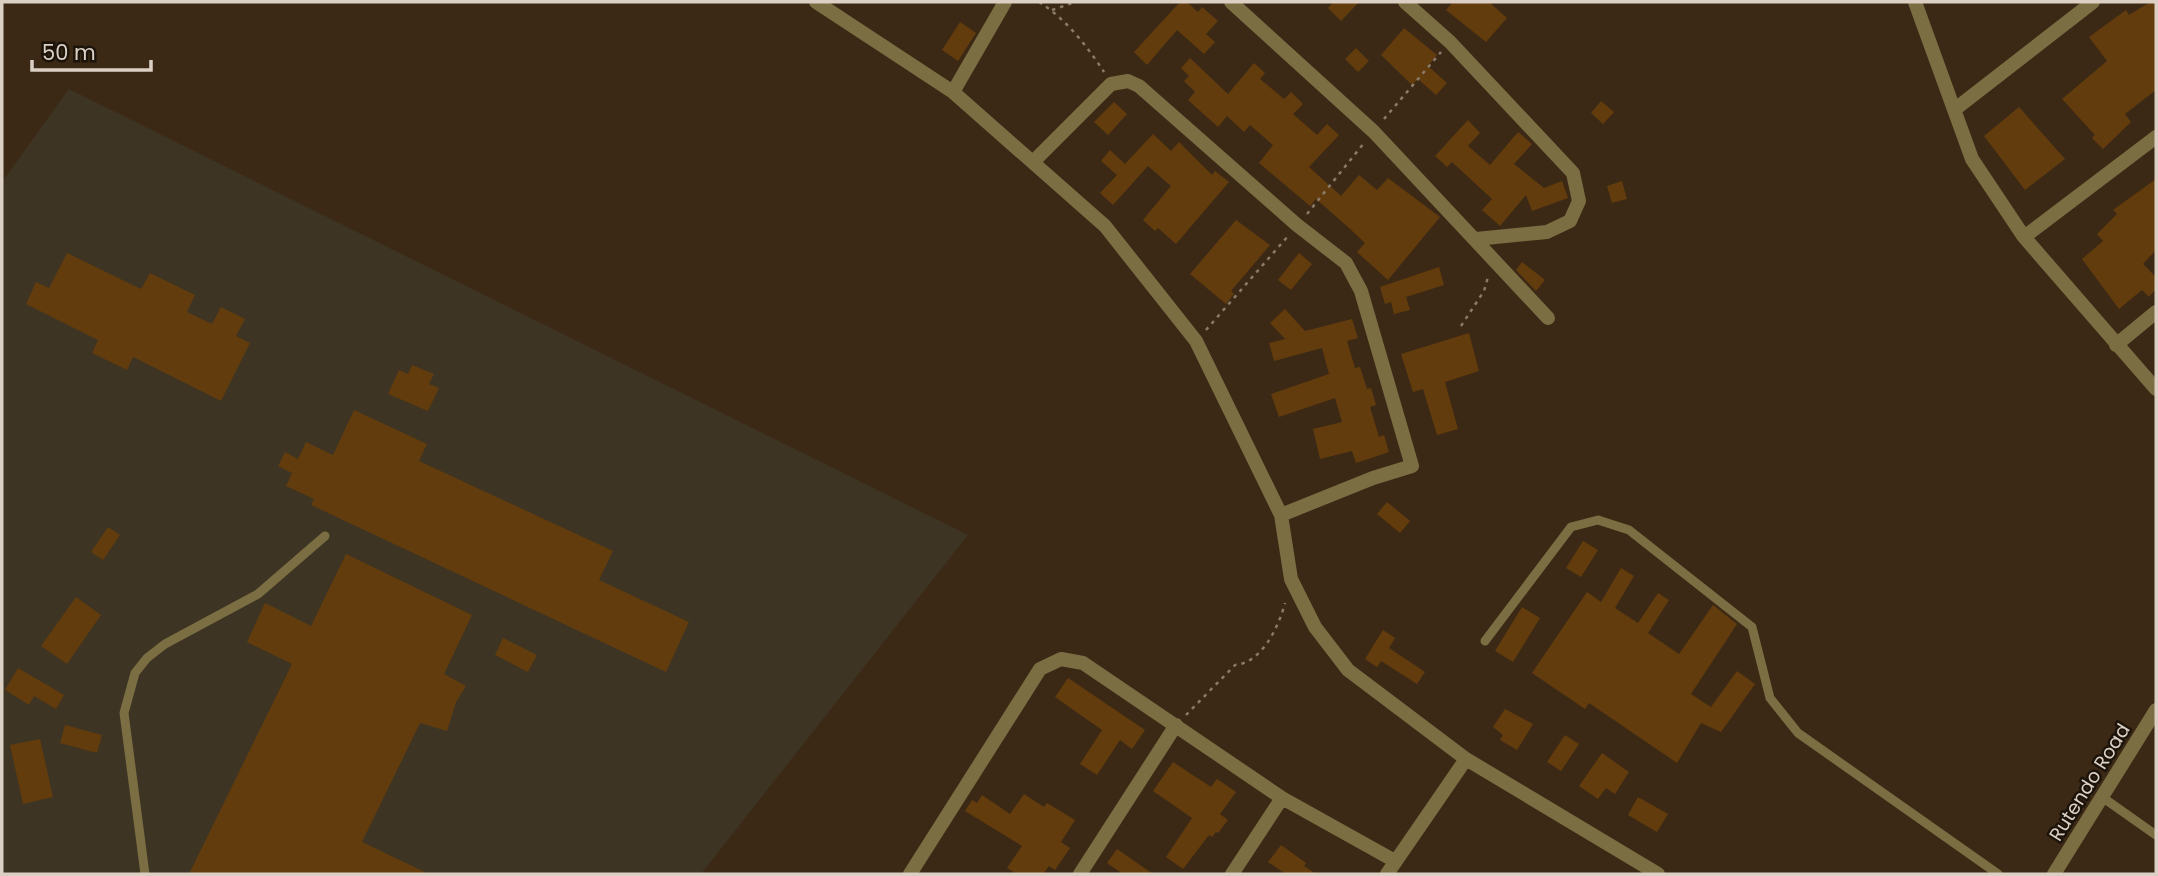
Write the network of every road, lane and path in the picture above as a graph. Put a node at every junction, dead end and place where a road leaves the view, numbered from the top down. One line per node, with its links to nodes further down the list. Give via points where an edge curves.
1 (816, 2): 12 (street)
2 (1005, 2): 12 (street)
3 (1040, 2): 9 (path)
4 (1075, 2): 9 (path)
5 (1231, 2): 14 (street)
6 (1405, 2): 10 (street)
7 (1915, 2): 13 (street)
8 (2093, 2): 13 (street)
9 (1052, 10): 11 (path, via 1088,49)
10 (1450, 41): 14 (path); 19 (street, via 1573,173 1578,201 1570,221 1547,232)
11 (1111, 84): 16 (street); 17 (street, via 1128,81 1139,86)
12 (953, 93): 16 (street)
13 (1954, 110): 18 (street, via 1972,159)
14 (1374, 132): 17 (path); 19 (street)
15 (2156, 137): 18 (street)
16 (1033, 162): 24 (street, via 1105,226)
17 (1297, 225): 24 (path); 27 (street, via 1346,263 1361,291 1412,466)
18 (2024, 237): 25 (street)
19 (1476, 239): 22 (street)
20 (1489, 274): 23 (path, via 1484,291)
21 (2156, 312): 25 (street)
22 (1548, 318)
23 (1461, 326)
24 (1196, 341): 27 (street)
25 (2116, 345): 26 (street)
26 (2156, 389)
27 (1281, 515): 29 (street)
28 (325, 536): 38 (lane, via 258,594 165,644 135,673 124,713)
29 (1291, 579): 32 (path, via 1281,616 1263,648 1244,664 1235,665); 33 (street, via 1315,627 1348,670)
30 (1485, 641): 44 (lane, via 1571,527 1598,520 1629,530 1752,628 1770,698 1798,733)
31 (2156, 710): 34 (street, Rutendo Road)
32 (1176, 725): 35 (street); 39 (street, via 1083,663 1060,659 1040,669); 40 (street)
33 (1466, 759): 37 (street); 43 (street)
34 (2102, 797): 36 (lane); 45 (street, Rutendo Road)
35 (1282, 798): 37 (street); 41 (street)
36 (2156, 835)
37 (1395, 861): 42 (street)
38 (145, 874)
39 (909, 874)
40 (1080, 874)
41 (1232, 874)
42 (1387, 874)
43 (1658, 874)
44 (1998, 874)
45 (2054, 874)

